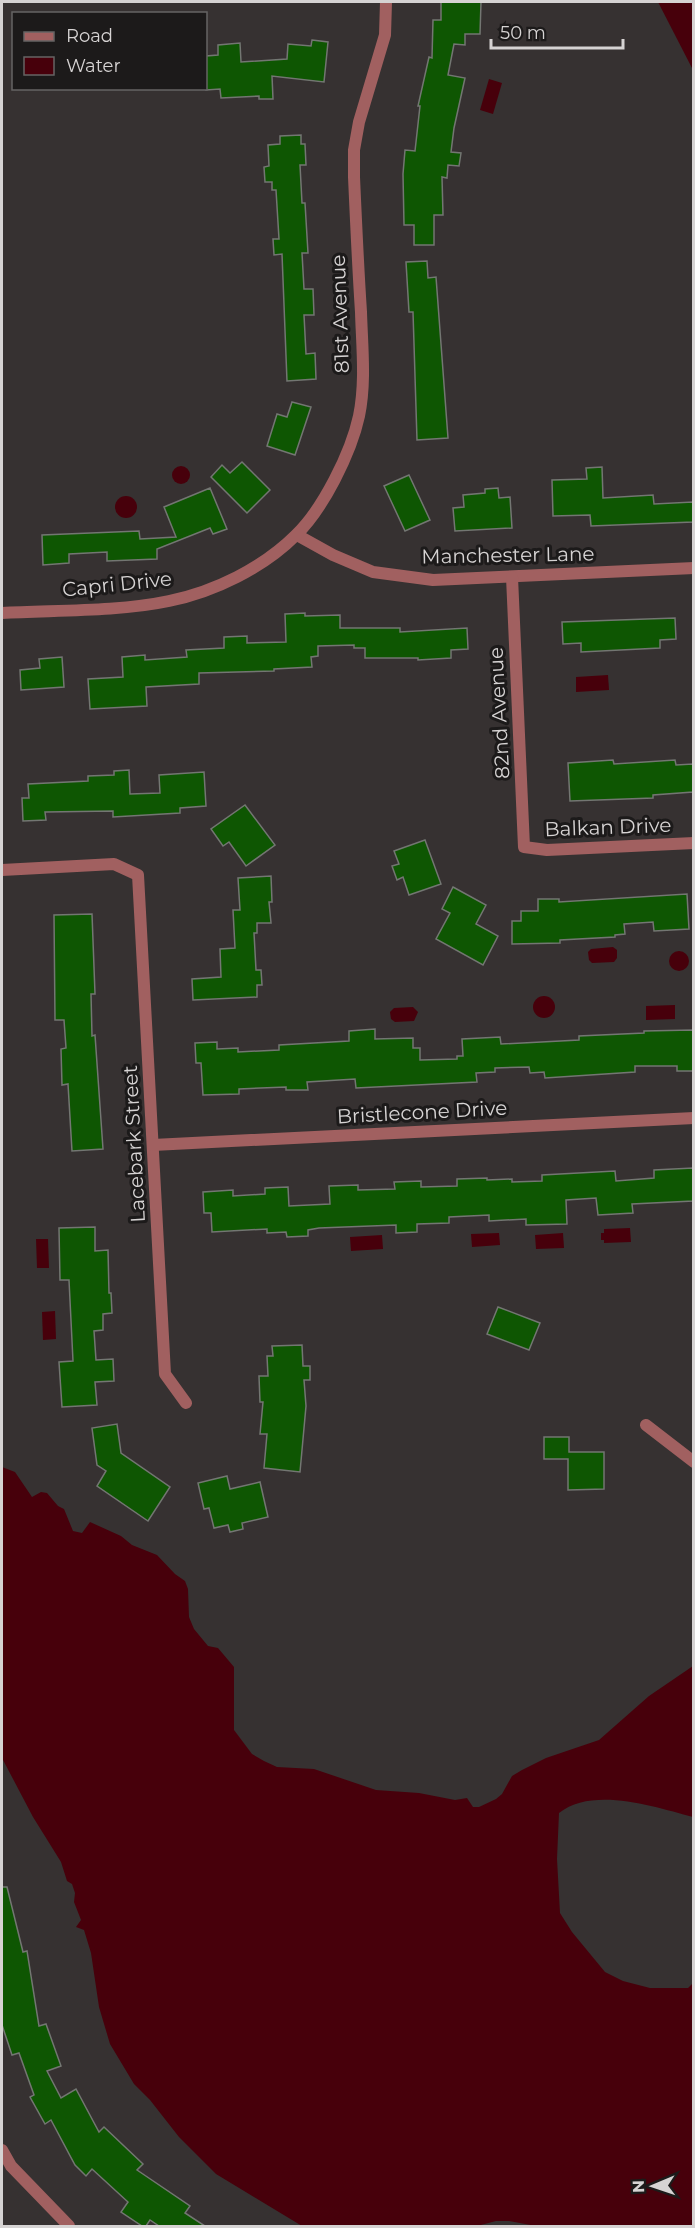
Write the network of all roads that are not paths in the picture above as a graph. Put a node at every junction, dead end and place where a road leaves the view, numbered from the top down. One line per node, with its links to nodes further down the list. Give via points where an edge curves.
1 (386, 2): 2 (street, 81st Avenue, via 385,35 358,122 354,150 364,374 359,416 330,489)
2 (297, 535): 4 (street, Manchester Lane, via 373,572 433,580); 5 (street, 81st Avenue, via 270,558)
3 (693, 568): 4 (street, Manchester Lane)
4 (512, 577): 8 (street, 82nd Avenue)
5 (233, 578): 6 (street, Capri Drive, via 168,601)
6 (2, 613)
7 (693, 843): 8 (street, Balkan Drive, via 547,850)
8 (524, 847)
9 (2, 870): 11 (street, Lacebark Street, via 114,864 138,875)
10 (693, 1118): 11 (street, Bristlecone Drive)
11 (153, 1145): 12 (street, Lacebark Street, via 165,1374)
12 (186, 1403)
13 (646, 1425): 14 (street)
14 (693, 1462)
15 (2, 2150): 16 (street, via 11,2166)
16 (69, 2226)

